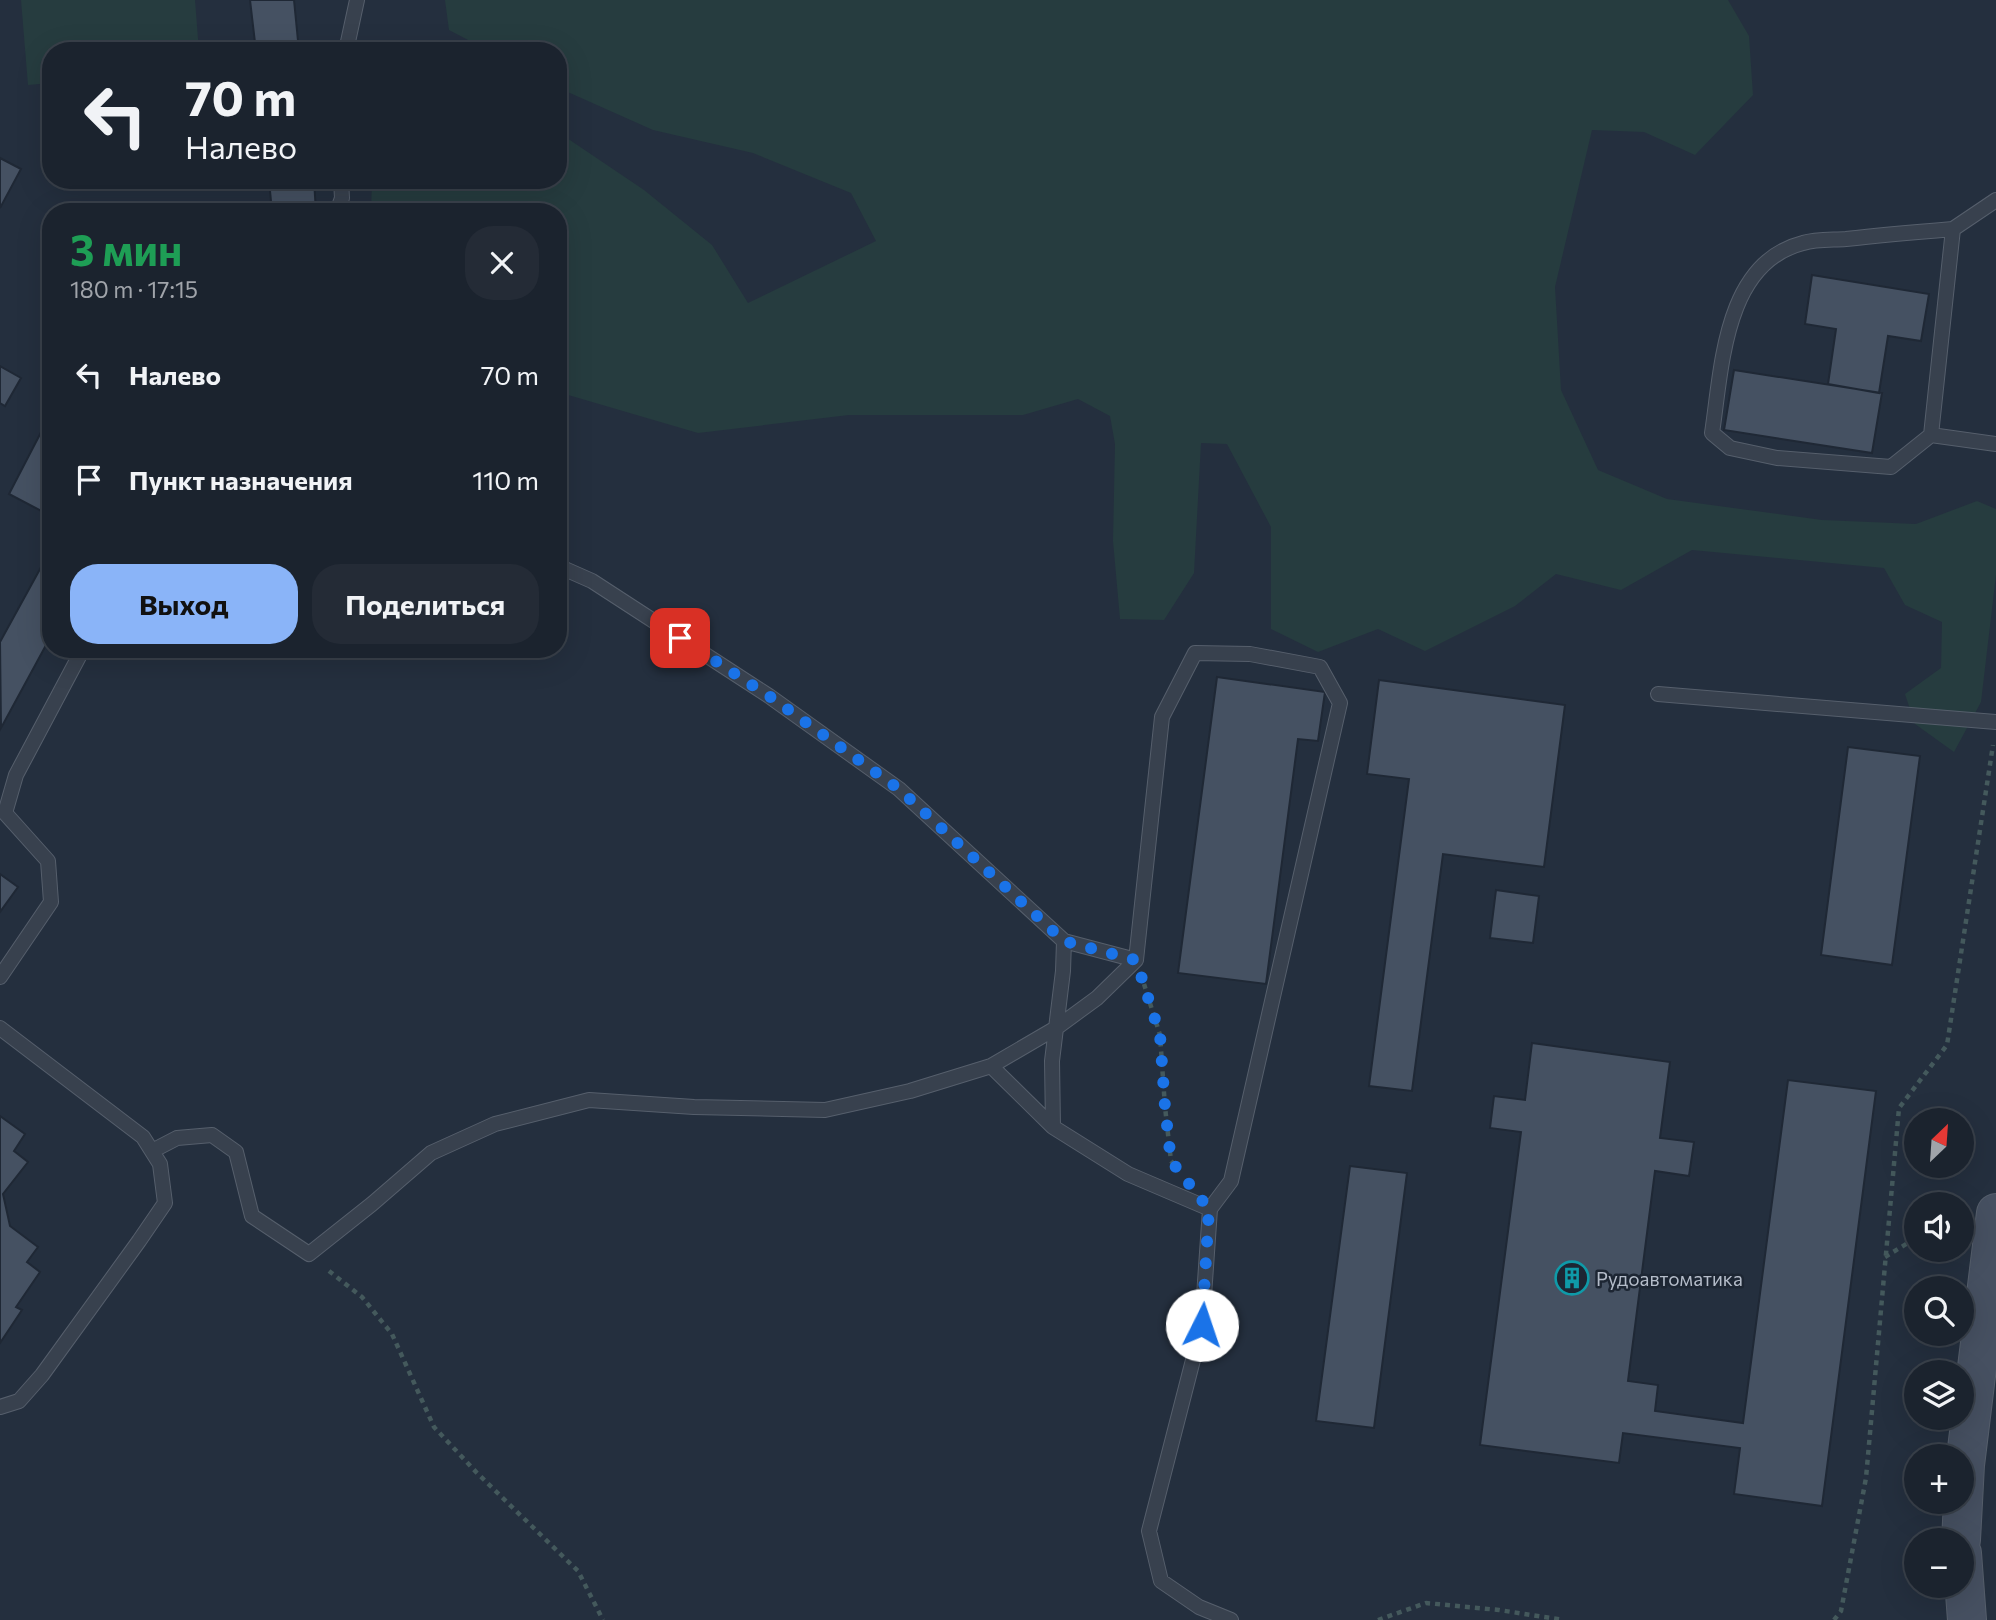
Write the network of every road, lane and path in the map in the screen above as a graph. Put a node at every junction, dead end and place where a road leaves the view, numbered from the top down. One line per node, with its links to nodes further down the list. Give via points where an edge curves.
1 (357, 0): 2 (lane)
2 (348, 42)
3 (1996, 200): 4 (lane)
4 (1953, 229): 5 (lane); 5 (lane, via 1803,243 1767,259 1751,278 1734,314 1712,433 1730,448 1777,458 1891,467)
5 (1931, 435): 6 (lane)
6 (1996, 444)
7 (567, 570): 12 (lane, via 592,581 769,696 899,789)
8 (78, 658): 11 (lane, via 16,775)
9 (1658, 694): 10 (lane)
10 (1996, 722): 24 (path, via 1947,1045 1899,1108)
11 (3, 811): 14 (lane, via 48,861 51,902)
12 (1064, 941): 13 (lane); 16 (lane)
13 (1136, 960): 16 (lane, via 1097,998); 20 (path, via 1160,1035 1171,1161); 20 (lane, via 1162,718 1195,653 1250,654 1320,667 1340,703 1231,1181)
14 (0, 977)
15 (0, 1028): 19 (lane, via 143,1137)
16 (1056, 1028): 17 (lane); 18 (lane)
17 (991, 1066): 18 (lane); 23 (lane, via 825,1110 589,1100 495,1124 432,1153)
18 (1054, 1127): 20 (lane, via 1128,1174)
19 (152, 1151): 23 (lane, via 177,1138 212,1135 236,1152 252,1216); 25 (lane, via 160,1164 165,1203 42,1374 19,1401)
20 (1209, 1209): 29 (lane, via 1202,1325 1149,1531 1161,1581 1199,1607)
21 (1996, 1213): 26 (main road)
22 (1904, 1245): 24 (path)
23 (310, 1254): 28 (path, via 362,1297 392,1334 434,1427 578,1571)
24 (1885, 1257): 32 (path, via 1866,1478 1841,1611)
25 (0, 1407)
26 (1962, 1528)
27 (1965, 1598): 33 (main road)
28 (603, 1620)
29 (1231, 1620)
30 (1378, 1620): 31 (path, via 1426,1603)
31 (1563, 1620)
32 (1834, 1620)
33 (1967, 1620)

